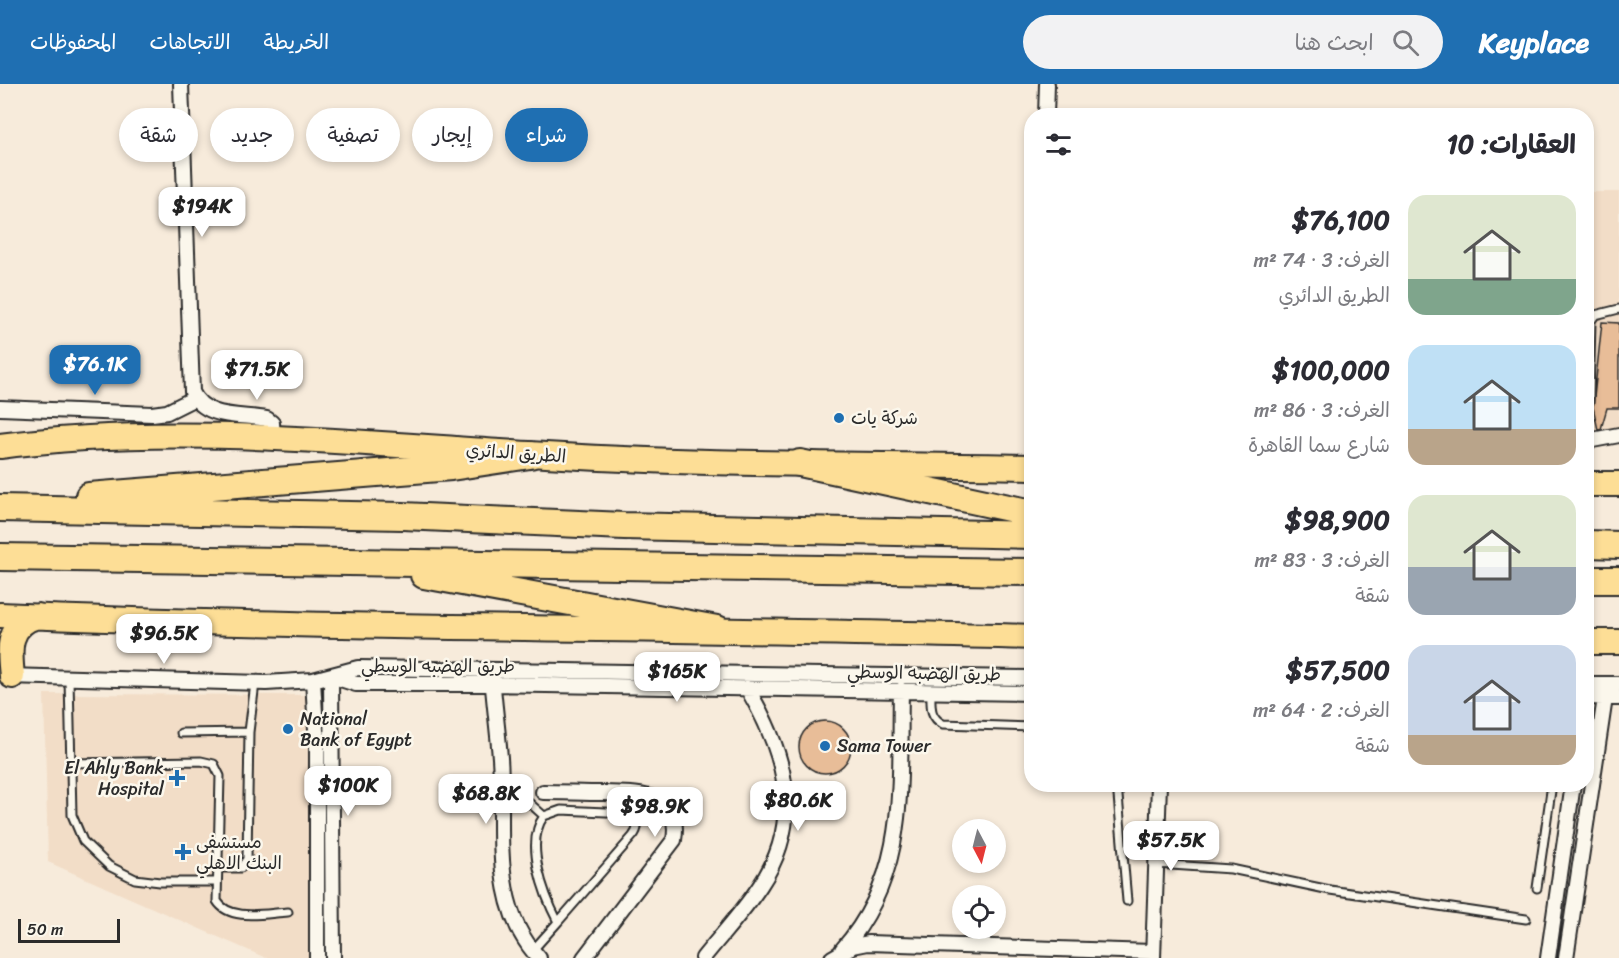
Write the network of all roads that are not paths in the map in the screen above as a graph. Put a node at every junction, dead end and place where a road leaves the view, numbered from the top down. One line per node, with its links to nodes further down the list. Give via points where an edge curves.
1 (181, 84): 6 (street)
2 (1047, 84): 3 (street)
3 (1046, 108)
4 (1619, 309): 5 (lane)
5 (1594, 316)
6 (195, 398): 7 (street, via 167,412 152,414); 9 (street, via 220,414 267,419 272,423)
7 (0, 408)
8 (1619, 435): 10 (street)
9 (273, 438): 11 (highway, الطريق الدائري, via 121,436); 12 (highway, الطريق الدائري)
10 (1594, 440)
11 (0, 446)
12 (460, 449): 13 (highway, الطريق الدائري); 16 (highway)
13 (530, 454): 14 (highway, الطريق الدائري); 16 (highway, via 451,467)
14 (800, 463): 15 (highway, الطريق الدائري); 20 (highway)
15 (1024, 466)
16 (274, 480): 19 (highway, via 110,494)
17 (1594, 484): 18 (highway)
18 (1619, 484)
19 (6, 508): 21 (highway)
20 (1024, 511)
21 (1024, 535)
22 (1594, 544): 23 (highway)
23 (1619, 544)
24 (0, 557): 25 (highway)
25 (350, 562): 26 (highway); 31 (highway)
26 (1024, 572)
27 (1594, 580): 28 (highway)
28 (1619, 580)
29 (0, 615): 30 (highway)
30 (38, 616): 31 (highway, via 403,627); 36 (highway, via 23,622 12,635)
31 (717, 629): 32 (highway)
32 (1024, 637)
33 (1594, 642): 34 (highway)
34 (1619, 642)
35 (830, 674): 38 (street, طريق الهضبه الوسطي); 39 (street, طريق الهضبه الوسطي); 46 (street)
36 (6, 676): 40 (street, طريق الهضبه الوسطي)
37 (331, 676): 38 (street, طريق الهضبه الوسطي, via 358,668); 41 (street, طريق الهضبه الوسطي); 55 (street)
38 (492, 677): 45 (street, طريق الهضبه الوسطي); 59 (street)
39 (1024, 678)
40 (69, 679): 42 (street, طريق الهضبه الوسطي); 57 (lane)
41 (314, 680): 42 (street, طريق الهضبه الوسطي); 56 (street)
42 (255, 682): 53 (lane)
43 (1594, 684): 44 (street)
44 (1619, 684)
45 (747, 688): 46 (street, طريق الهضبه الوسطي); 85 (street, via 775,739 783,769 783,829 775,858 761,885)
46 (830, 689): 47 (street, طريق الهضبه الوسطي)
47 (901, 690): 48 (street, طريق الهضبه الوسطي); 80 (street, via 899,808 892,857 874,904)
48 (931, 691): 49 (street, طريق الهضبه الوسطي); 52 (lane, via 932,713 943,724)
49 (1024, 693)
50 (1594, 698): 51 (street)
51 (1612, 698): 58 (street)
52 (1024, 727)
53 (249, 732): 54 (lane); 70 (lane, via 248,859 241,868)
54 (181, 734)
55 (333, 746): 56 (street); 83 (street)
56 (317, 747): 82 (street)
57 (70, 763): 70 (lane, via 201,760 214,764 220,776); 71 (lane, via 74,824 83,842 109,866 148,881)
58 (1594, 789)
59 (501, 791): 66 (lane, via 517,792); 79 (street, via 505,890 513,919)
60 (543, 792): 84 (street, via 647,794 667,806 676,828 674,840)
61 (1118, 792): 73 (lane)
62 (1159, 792): 69 (street)
63 (1551, 792): 72 (lane)
64 (1572, 792): 67 (street)
65 (1593, 792): 68 (street)
66 (544, 816): 76 (lane, via 536,833 538,863 545,893); 76 (lane, via 561,810 628,813 637,823 633,836)
67 (1566, 832): 68 (street); 77 (street)
68 (1585, 834): 78 (street)
69 (1156, 864): 75 (lane, via 1244,871 1318,888); 81 (street)
70 (217, 868): 71 (lane)
71 (216, 882): 74 (lane, via 217,901 229,913)
72 (1537, 888)
73 (1127, 901)
74 (288, 912)
75 (1526, 919)
76 (558, 922): 79 (lane)
77 (1552, 928): 78 (street); 86 (street)
78 (1570, 931): 87 (street)
79 (536, 955)
80 (836, 955): 81 (street, via 868,944)
81 (1153, 955)
82 (317, 958)
83 (333, 958)
84 (584, 958)
85 (703, 958)
86 (1548, 958)
87 (1566, 958)

